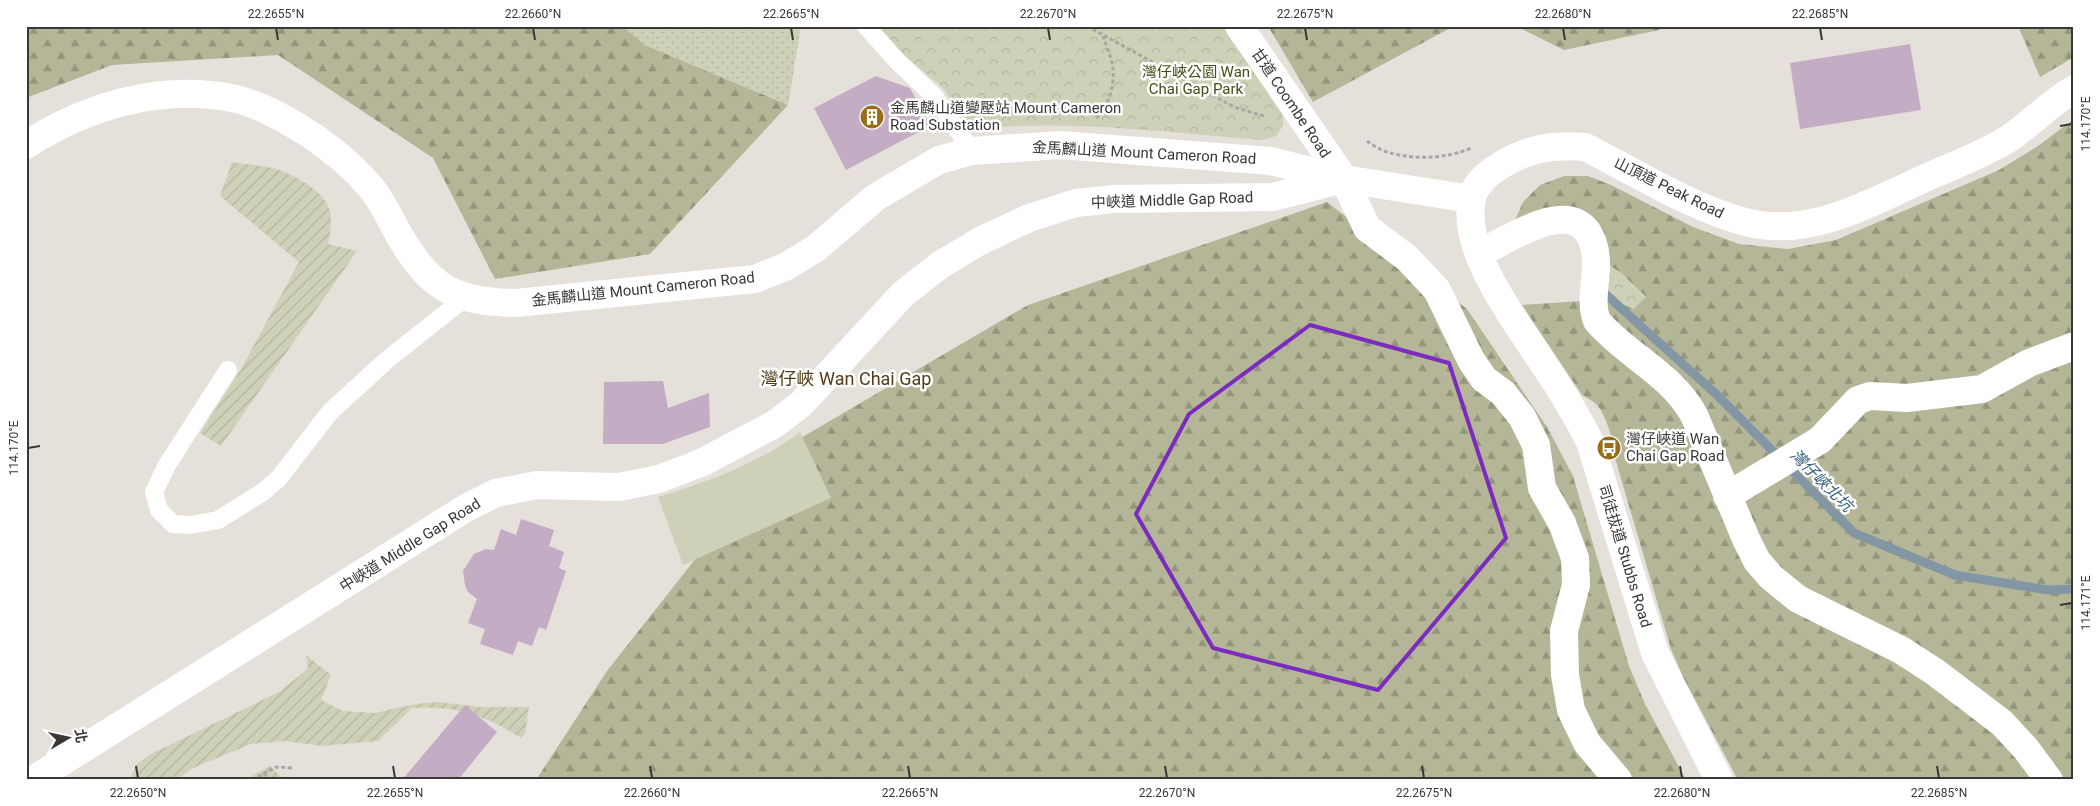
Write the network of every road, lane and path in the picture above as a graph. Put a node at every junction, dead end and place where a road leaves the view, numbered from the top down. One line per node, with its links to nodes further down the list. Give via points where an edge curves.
1 (866, 26): 10 (lane, via 934,96)
2 (1087, 26): 4 (path)
3 (1239, 26): 12 (street, 甘道 Coombe Road)
4 (1102, 36): 6 (path, via 1234,107); 9 (path, via 1113,64 1111,92 1104,111)
5 (2074, 89): 13 (street, 山頂道 Peak Road, via 2024,128 1994,146 1850,212 1809,224 1771,226 1718,214 1585,147 1531,150 1509,160 1477,184)
6 (1268, 118)
7 (1367, 141): 11 (path, via 1386,152)
8 (26, 144): 15 (street, 金馬麟山道 Mount Cameron Road, via 49,130 121,102 160,95 233,98 267,110 342,156 374,192 402,241 426,274 445,289)
9 (1060, 145): 10 (street, 金馬麟山道 Mount Cameron Road); 12 (street, 金馬麟山道 Mount Cameron Road, via 1271,161)
10 (972, 152): 15 (street, 金馬麟山道 Mount Cameron Road, via 939,160 876,197 814,249 785,267 755,279 516,303 486,303)
11 (1436, 156)
12 (1344, 179): 13 (street); 21 (street, 中峽道 Middle Gap Road, via 1273,197 1115,199 1076,203 1029,218 948,260 903,294 802,404 775,424 701,463 659,479 619,487 537,485 496,493 466,508); 24 (street, 甘道 Coombe Road, via 1367,228 1407,258 1436,290 1471,360 1484,379 1503,393 1517,411 1536,445 1542,488 1562,523 1575,558 1576,585 1564,631 1565,675 1571,710 1586,744)
13 (1472, 199): 14 (street, 司徒拔道 Stubbs Road, via 1472,229)
14 (1478, 253): 18 (street, via 1555,219 1571,220 1584,228 1596,255 1594,309 1597,321 1683,396); 25 (street, 司徒拔道 Stubbs Road, via 1498,295 1575,413 1590,442 1655,653)
15 (465, 298): 17 (lane, via 388,359 330,412 279,478 263,492 218,520 190,525 172,524 159,510 154,492 167,465)
16 (2074, 346): 18 (street, via 2029,363 1982,389 1906,398 1864,397 1848,407 1820,440)
17 (228, 370)
18 (1727, 496): 26 (street, via 1757,561 1779,586 1804,602 1905,652 1936,672 2002,723)
19 (293, 768): 20 (path, via 276,766)
20 (264, 773): 22 (path); 23 (path)
21 (33, 780)
22 (252, 780)
23 (269, 780)
24 (1618, 780)
25 (1719, 780)
26 (2049, 780)

